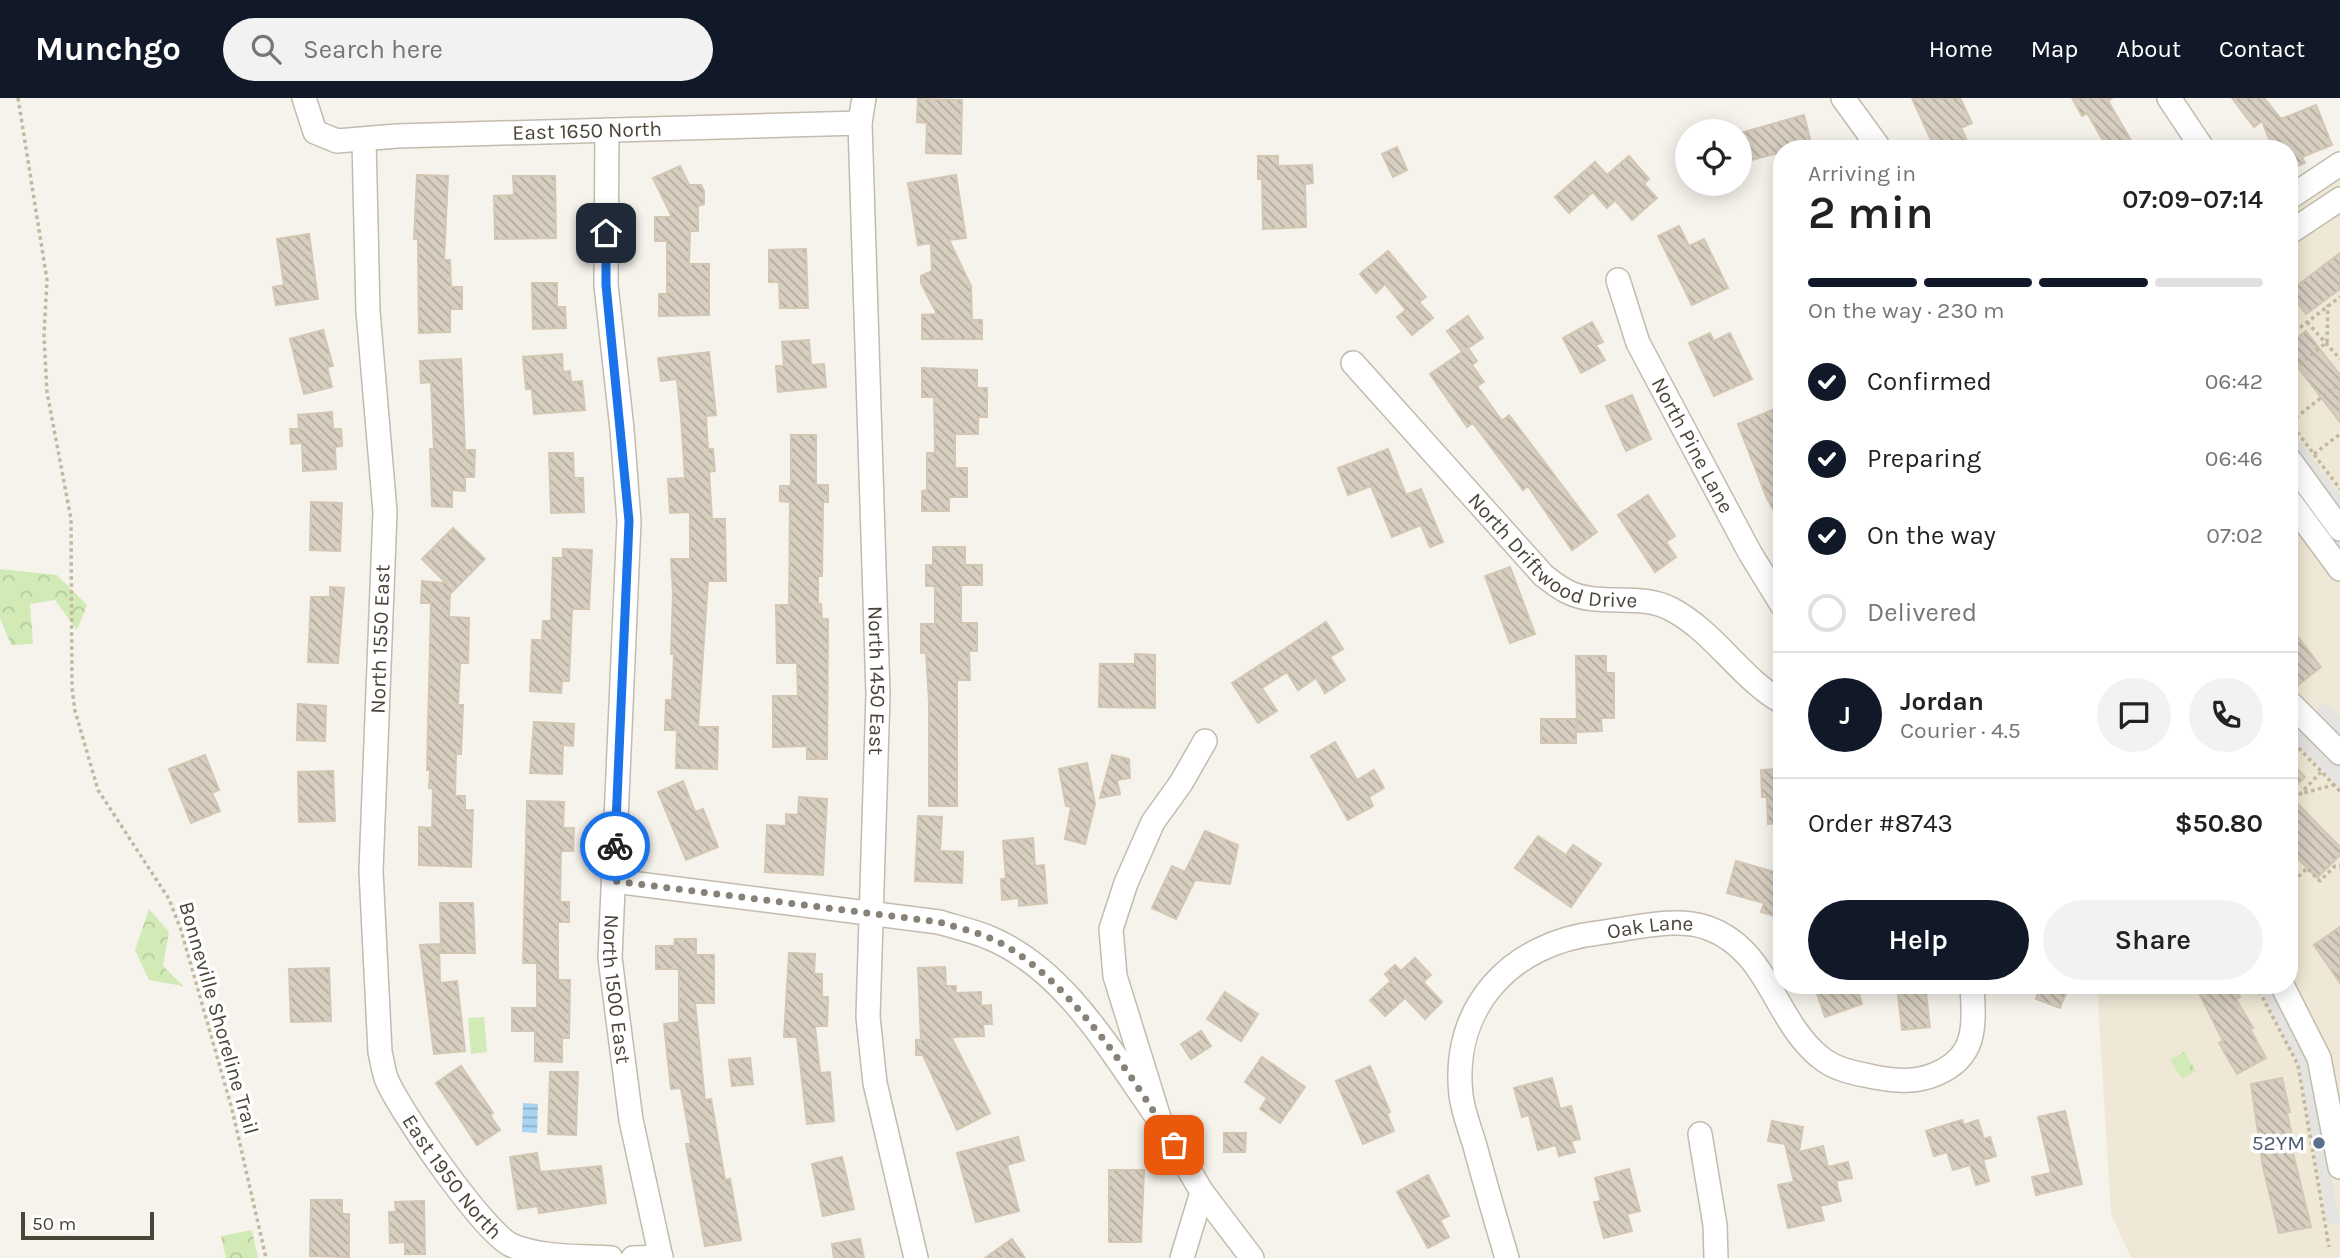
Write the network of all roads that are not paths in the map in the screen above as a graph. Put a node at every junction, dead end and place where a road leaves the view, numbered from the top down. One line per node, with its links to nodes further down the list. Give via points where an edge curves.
1 (304, 98): 7 (street, East 1650 North, via 315,132 337,141)
2 (864, 98): 5 (street, North 1450 East)
3 (1843, 98): 8 (street)
4 (2169, 98): 9 (street)
5 (860, 124): 6 (street, East 1650 North); 26 (street, North 1450 East, via 878,694)
6 (607, 130): 7 (street, East 1650 North); 25 (street, North 1500 East, via 606,285 629,521)
7 (364, 140): 31 (street, North 1550 East, via 369,311 385,512 371,872 380,1052)
8 (1873, 140)
9 (2197, 140)
10 (2340, 164): 11 (street)
11 (2298, 192)
12 (2340, 199): 13 (street)
13 (2298, 227)
14 (1618, 280): 20 (street, North Pine Lane, via 1638,343)
15 (1353, 363): 21 (street, North Driftwood Drive, via 1544,576 1567,592 1589,598 1668,607 1723,648)
16 (2298, 496): 18 (street)
17 (2298, 499): 19 (street)
18 (2340, 528)
19 (2340, 569)
20 (1773, 590)
21 (1773, 695)
22 (2298, 711): 24 (street)
23 (1205, 741): 32 (street, via 1153,822 1111,929 1115,976)
24 (2340, 753)
25 (614, 881): 26 (street); 36 (street, North 1500 East, via 610,958 631,1120)
26 (871, 914): 32 (street, via 939,922 991,938 1041,969 1078,1007); 39 (street, North 1450 East, via 868,1017 875,1083)
27 (1773, 991): 42 (street, Oak Lane, via 1757,965 1733,940 1706,927 1678,923 1575,935 1532,951 1500,975 1475,1011 1461,1054 1461,1096)
28 (1775, 994): 29 (street, Oak Lane, via 1802,1039 1821,1058 1846,1072 1902,1082 1954,1066 1969,1048)
29 (1973, 994)
30 (2286, 994): 34 (street, via 2319,1058)
31 (390, 1085): 37 (street, East 1950 North, via 486,1226 508,1244 536,1255)
32 (1160, 1121): 35 (street)
33 (1700, 1134): 43 (street)
34 (2340, 1167)
35 (1202, 1192): 40 (street); 41 (street)
36 (661, 1257): 38 (street)
37 (611, 1258)
38 (633, 1258)
39 (916, 1258)
40 (1182, 1258)
41 (1252, 1258)
42 (1507, 1258)
43 (1716, 1258)

